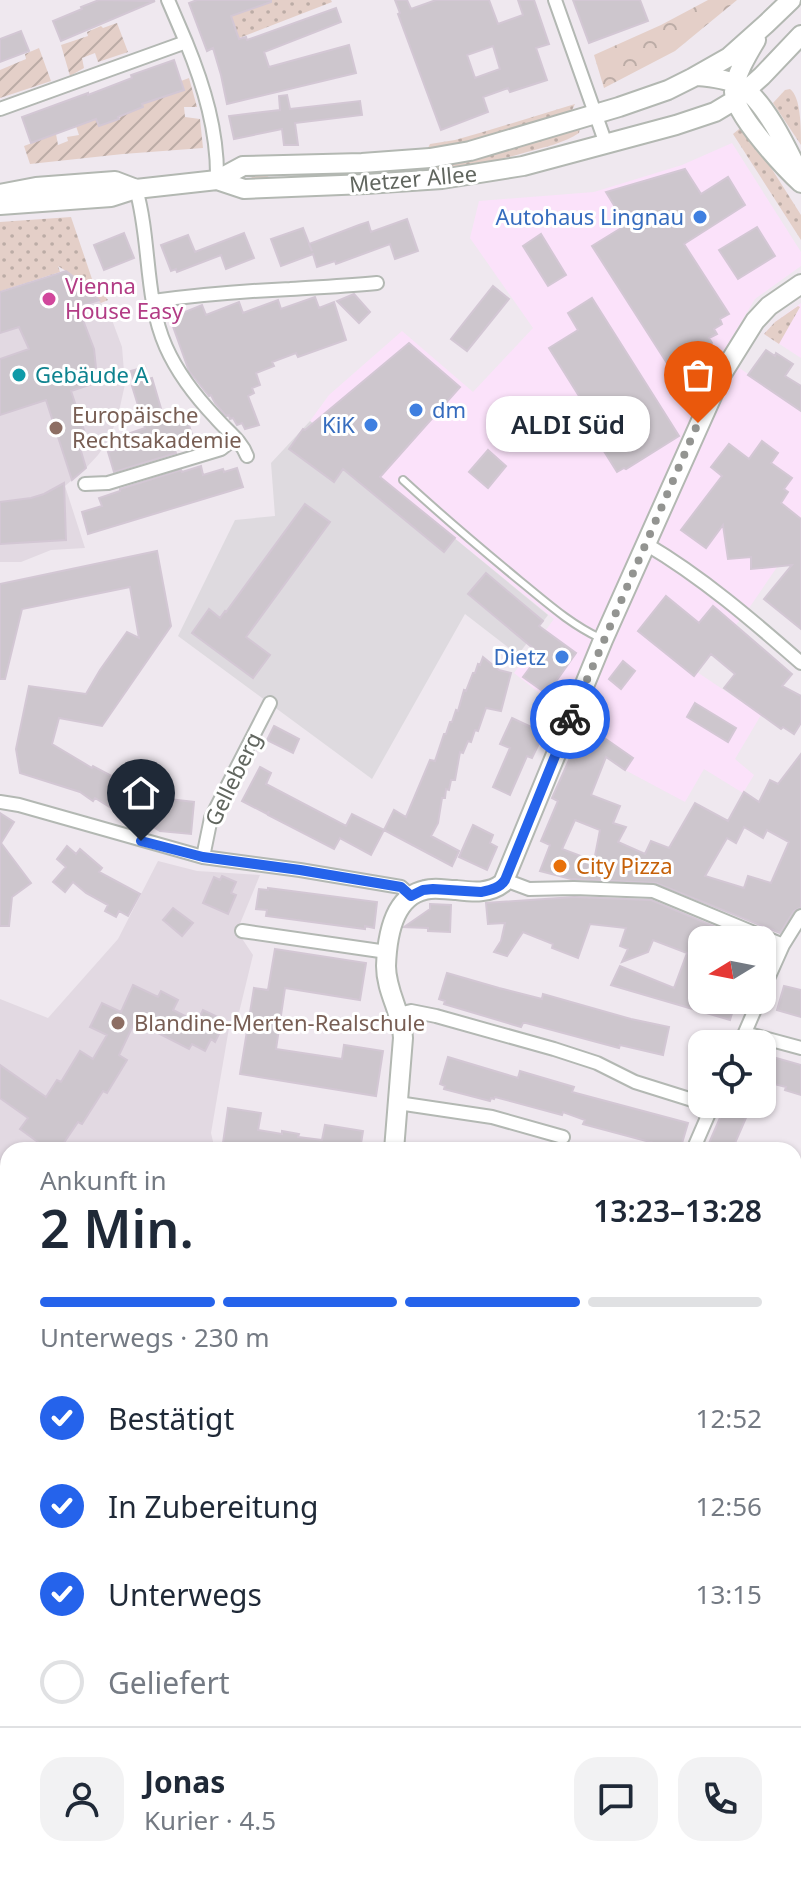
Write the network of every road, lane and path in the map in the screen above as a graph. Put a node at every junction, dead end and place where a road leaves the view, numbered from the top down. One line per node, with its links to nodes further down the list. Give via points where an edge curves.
1 (168, 0): 6 (street)
2 (555, 0): 10 (street)
3 (791, 0): 4 (street)
4 (766, 24): 7 (street, Metzer Allee, via 729,57); 8 (street, via 742,67)
5 (801, 35): 8 (street, Metzer Allee, via 762,76)
6 (186, 42): 9 (street); 12 (street, via 211,120)
7 (697, 76): 8 (street); 10 (street, Metzer Allee)
8 (739, 91): 11 (street, Metzer Allee, via 715,112); 13 (street, via 746,118)
9 (0, 109)
10 (596, 113): 11 (street); 12 (street, Metzer Allee, via 447,156 243,166)
11 (606, 144): 12 (street, Metzer Allee, via 523,166 442,179 244,189)
12 (217, 180): 14 (street, Metzer Allee)
13 (801, 181)
14 (136, 189): 15 (street, Metzer Allee, via 115,181); 16 (street, Metzer Allee, via 111,197); 19 (street)
15 (0, 194)
16 (0, 205)
17 (377, 283): 19 (street)
18 (801, 284): 24 (street, via 769,306 731,357)
19 (153, 301): 20 (street, via 174,363 198,399)
20 (235, 438): 21 (street); 23 (street, via 221,449 108,483)
21 (247, 456)
22 (403, 480): 25 (lane, via 559,613)
23 (85, 484)
24 (646, 544): 25 (street); 26 (street, via 679,563)
25 (603, 640): 30 (street)
26 (801, 663)
27 (270, 703): 29 (street, Gelleberg, via 211,818)
28 (0, 802): 29 (street)
29 (203, 857): 31 (street, via 401,887)
30 (505, 880): 31 (street, via 481,892 433,889); 34 (street, via 529,889 653,891)
31 (411, 896): 35 (street, via 395,916)
32 (801, 916): 34 (street)
33 (242, 931): 35 (street)
34 (783, 945): 36 (street)
35 (387, 952): 37 (street, via 390,993)
36 (776, 961)
37 (398, 1014): 40 (street, via 436,1016 554,1049); 41 (street, via 403,1038)
38 (776, 1044): 39 (street)
39 (801, 1048)
40 (688, 1098)
41 (398, 1103): 43 (street, via 492,1117); 44 (street)
42 (703, 1118): 45 (street)
43 (563, 1137)
44 (395, 1142)
45 (696, 1142)

